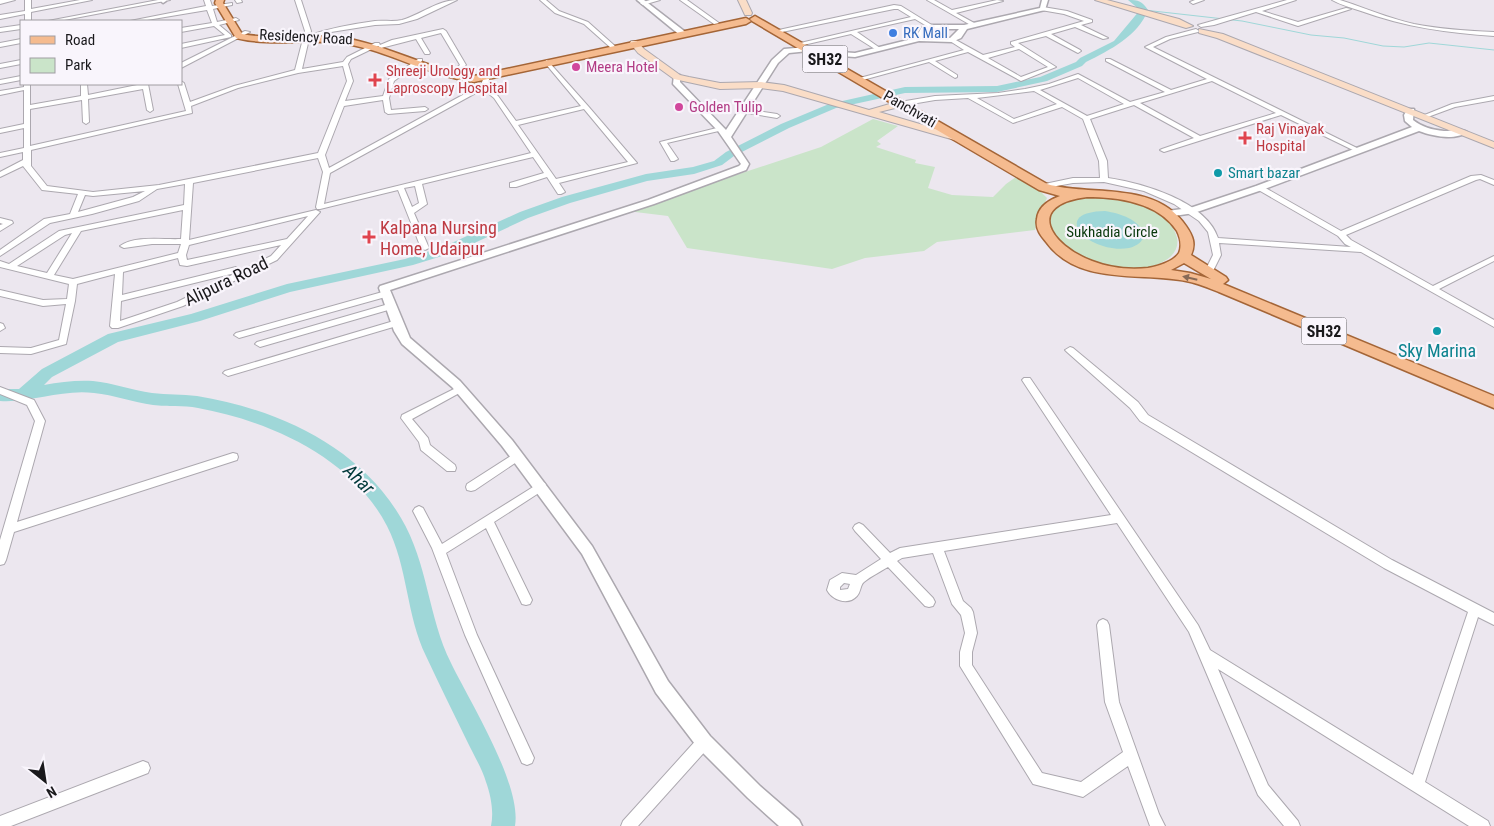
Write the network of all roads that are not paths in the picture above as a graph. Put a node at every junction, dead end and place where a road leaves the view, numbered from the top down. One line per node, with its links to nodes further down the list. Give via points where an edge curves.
1 (12, 0): 20 (street)
2 (28, 0): 27 (street)
3 (89, 0): 27 (street)
4 (164, 0): 35 (street)
5 (207, 0): 24 (street)
6 (298, 0): 64 (street, via 308,31)
7 (454, 0): 53 (street, via 415,18)
8 (543, 0): 72 (street, via 557,12 586,23)
9 (657, 0): 22 (street)
10 (683, 0): 40 (street)
11 (742, 0): 33 (main road)
12 (930, 0): 29 (street)
13 (1045, 0): 25 (street)
14 (1100, 0): 49 (main road)
15 (1201, 0): 23 (street)
16 (1293, 0): 19 (street)
17 (1335, 0): 60 (street, via 1417,26)
18 (1000, 1): 29 (street)
19 (1283, 1): 28 (street)
20 (0, 2)
21 (229, 2): 24 (street); 37 (main road, Residency Road)
22 (641, 2): 57 (street)
23 (1193, 2)
24 (210, 8): 36 (street); 41 (street)
25 (1043, 8): 43 (street); 45 (street, via 1090,21)
26 (1348, 9): 28 (street, via 1298,24)
27 (28, 11): 31 (street); 34 (street)
28 (1257, 11): 49 (street)
29 (951, 12): 43 (street)
30 (845, 16): 32 (street, via 899,7); 38 (street); 39 (street)
31 (0, 17)
32 (916, 17): 47 (street); 50 (street)
33 (747, 18): 40 (main road); 54 (main road, SH32); 57 (main road)
34 (28, 20)
35 (56, 20)
36 (139, 20)
37 (232, 20): 41 (street); 58 (main road, Residency Road)
38 (852, 21)
39 (818, 22): 44 (street); 54 (street)
40 (716, 23): 57 (main road)
41 (215, 24): 52 (street); 70 (street, via 229,36)
42 (858, 25): 50 (street)
43 (974, 25): 48 (street)
44 (825, 26)
45 (1078, 26): 59 (street); 63 (street)
46 (20, 27): 51 (street)
47 (932, 27): 48 (street); 65 (street, via 924,30)
48 (964, 27): 66 (street)
49 (1198, 28): 96 (street, via 1148,47); 120 (main road)
50 (864, 29): 56 (street)
51 (0, 30)
52 (182, 30)
53 (403, 30): 62 (street); 64 (street, via 375,23 330,30); 71 (street)
54 (778, 31): 74 (main road, Panchvati / SH32)
55 (831, 31): 61 (street)
56 (852, 32): 61 (street); 75 (street)
57 (682, 33): 68 (main road)
58 (243, 34): 64 (main road, Residency Road); 86 (street)
59 (1047, 34): 73 (street, via 1013,43); 77 (street)
60 (1494, 34)
61 (838, 35): 74 (street)
62 (417, 36): 80 (street); 90 (street, via 443,31 463,65)
63 (1105, 38)
64 (304, 39): 71 (main road, Residency Road, via 357,39); 89 (street)
65 (918, 39): 66 (street); 75 (street)
66 (952, 40): 76 (street)
67 (20, 41): 69 (street)
68 (635, 44): 72 (main road, Residency Road); 84 (main road); 92 (main road)
69 (0, 45)
70 (182, 46)
71 (376, 46): 80 (main road, Residency Road); 85 (street, via 349,58)
72 (613, 47): 84 (main road, Residency Road)
73 (1021, 47): 79 (street); 79 (street, via 1054,67 1021,79)
74 (806, 48): 78 (street); 88 (main road, Panchvati / SH32); 102 (street, via 787,51 769,70)
75 (878, 49): 78 (street)
76 (970, 50): 79 (street); 81 (street)
77 (1078, 51)
78 (855, 55): 88 (street)
79 (984, 58)
80 (421, 59): 90 (main road, Residency Road); 94 (main road, via 465,78); 108 (street, via 391,80)
81 (930, 60): 91 (street); 95 (street)
82 (1108, 60): 104 (street)
83 (20, 62): 87 (street)
84 (548, 63): 94 (main road, Residency Road); 115 (street)
85 (345, 64): 89 (street); 111 (street, via 350,81)
86 (182, 65)
87 (0, 66)
88 (844, 70): 95 (main road, Panchvati / SH32)
89 (298, 71): 113 (street, via 236,87)
90 (455, 71): 94 (main road, Residency Road)
91 (956, 76)
92 (677, 77): 102 (main road, via 720,86); 132 (street, via 676,82)
93 (20, 78): 97 (street)
94 (486, 79): 127 (street); 144 (street)
95 (859, 79): 110 (main road, Panchvati / SH32)
96 (1213, 79): 104 (street); 122 (street)
97 (0, 82)
98 (84, 85): 107 (street)
99 (145, 85): 107 (street); 117 (street)
100 (182, 85): 113 (street)
101 (27, 86): 105 (street); 116 (street)
102 (761, 86): 119 (street); 121 (main road, via 784,88)
103 (1036, 90): 106 (street); 112 (street, via 1078,76); 114 (street)
104 (1170, 92): 112 (street)
105 (0, 93)
106 (969, 96): 110 (street); 114 (street, via 1013,121)
107 (86, 97): 116 (street); 126 (street)
108 (386, 98): 111 (street); 118 (street, via 388,112)
109 (1494, 98): 124 (street, via 1454,104)
110 (899, 103): 121 (main road); 133 (main road, Panchvati / SH32)
111 (341, 104): 141 (street)
112 (1133, 104): 125 (street); 134 (street)
113 (188, 105): 136 (street, via 190,112)
114 (1062, 105): 125 (street)
115 (586, 107): 127 (street); 149 (street, via 633,162)
116 (27, 108): 128 (street)
117 (150, 110)
118 (425, 110)
119 (743, 111): 123 (street); 132 (street)
120 (1411, 111): 124 (main road); 129 (street, via 1409,121)
121 (868, 112): 133 (main road)
122 (1282, 113): 134 (street); 138 (street)
123 (777, 116)
124 (1425, 116): 131 (main road)
125 (1086, 118): 148 (street, via 1103,161)
126 (86, 122)
127 (514, 124): 139 (street)
128 (27, 126): 130 (street); 136 (street)
129 (1418, 128): 131 (street, via 1446,134); 138 (street)
130 (0, 131)
131 (1463, 132): 135 (main road)
132 (723, 133): 142 (street, via 663,142); 191 (street, via 745,164 732,174 384,288)
133 (962, 139): 155 (main road, Panchvati / SH32)
134 (1200, 139): 137 (street)
135 (1494, 145)
136 (27, 149): 140 (street); 143 (street)
137 (1164, 150)
138 (1359, 151): 156 (street)
139 (535, 154): 145 (street); 151 (street)
140 (0, 155)
141 (321, 155): 144 (street); 147 (street)
142 (674, 159)
143 (27, 161): 146 (street); 157 (street, via 27,166 45,188)
144 (327, 172): 162 (street)
145 (549, 174): 149 (street); 152 (street)
146 (0, 175)
147 (189, 180): 153 (street); 160 (street)
148 (1104, 180): 155 (street, via 1075,180); 163 (street, via 1156,193)
149 (554, 182): 158 (street)
150 (1494, 182): 170 (street, via 1474,178)
151 (418, 183): 154 (street); 164 (street, via 424,204)
152 (513, 185)
153 (159, 186): 157 (street, via 93,194); 165 (street, via 136,199)
154 (400, 187): 162 (street); 164 (street)
155 (1042, 187): 159 (main road, Panchvati / SH32); 161 (main road, SH32, via 1050,196)
156 (1259, 188): 163 (street); 170 (street)
157 (83, 192): 165 (street)
158 (561, 192)
159 (1080, 193): 161 (main road, SH32, via 1060,198); 166 (main road, SH32, via 1120,195 1138,200)
160 (187, 207): 169 (street); 173 (street)
161 (1047, 208): 185 (main road, SH32, via 1043,225 1047,235 1066,253 1112,270)
162 (318, 210): 172 (street, Alipura Road); 173 (street)
163 (1191, 211): 166 (street); 171 (street, via 1210,229)
164 (410, 212): 175 (street)
165 (73, 215): 177 (street, via 47,221)
166 (1171, 217): 179 (main road, via 1185,235 1187,242)
167 (0, 220): 168 (street, via 10,223)
168 (0, 229)
169 (79, 229): 182 (street, via 62,233); 187 (street)
170 (1341, 234): 176 (street, via 1348,242)
171 (1214, 240): 176 (street); 186 (street, via 1217,255)
172 (289, 241): 178 (street, via 186,263 182,262); 183 (street, Alipura Road, via 274,258)
173 (185, 242): 174 (street, via 146,241); 178 (street)
174 (124, 246)
175 (425, 248)
176 (1364, 250): 189 (street)
177 (0, 254)
178 (182, 255): 184 (street)
179 (1183, 256): 185 (main road, SH32, via 1176,263); 186 (main road, SH32)
180 (1494, 258): 189 (street)
181 (0, 264): 182 (street)
182 (11, 266): 187 (street)
183 (253, 266): 192 (street); 192 (street, Alipura Road, via 180,304 115,326)
184 (119, 270): 188 (street); 192 (street)
185 (1150, 272): 206 (main road, SH32, one-way to 185, via 1224,289 1190,277)
186 (1208, 273): 205 (main road, SH32, via 1227,284)
187 (50, 276): 188 (street)
188 (73, 282): 193 (street)
189 (1433, 289): 196 (street)
190 (0, 293): 193 (street, via 43,303)
191 (386, 294): 194 (street); 197 (street)
192 (116, 298)
193 (71, 301): 199 (street, via 63,342 31,352)
194 (392, 306): 195 (street); 198 (street)
195 (397, 323): 201 (street); 204 (street, via 406,341)
196 (1494, 324)
197 (239, 336)
198 (260, 344)
199 (0, 350)
200 (1070, 350): 224 (street, via 1134,405 1144,418 1388,564)
201 (228, 373)
202 (1027, 380): 213 (street)
203 (0, 390): 216 (street, via 31,402 40,421)
204 (460, 390): 207 (street); 209 (street, via 406,418 425,447)
205 (1494, 394)
206 (1494, 402)
207 (517, 456): 210 (street); 211 (street)
208 (233, 457): 216 (street)
209 (451, 468)
210 (541, 486): 214 (street); 228 (street, via 587,550 662,687)
211 (471, 487)
212 (420, 511): 218 (street)
213 (1120, 518): 217 (street); 227 (street, via 1194,629)
214 (488, 521): 218 (street); 222 (street)
215 (859, 528): 220 (street)
216 (9, 529): 219 (street)
217 (937, 548): 220 (street, via 900,553); 229 (street, via 958,604 967,612 971,633 966,666 1038,779 1083,790)
218 (440, 551): 230 (street, via 471,635)
219 (0, 560)
220 (890, 560): 221 (street); 223 (street)
221 (857, 580)
222 (526, 600)
223 (929, 602)
224 (1475, 610): 225 (street); 232 (street)
225 (1494, 619)
226 (1103, 624): 229 (street, via 1112,702)
227 (1206, 654): 232 (street); 237 (street, via 1263,790)
228 (704, 742): 234 (street); 235 (street)
229 (1131, 755): 236 (street, via 1152,818)
230 (526, 758)
231 (143, 768): 233 (street)
232 (1416, 785): 238 (street)
233 (0, 823)
234 (628, 826)
235 (793, 826)
236 (1158, 826)
237 (1294, 826)
238 (1483, 826)

